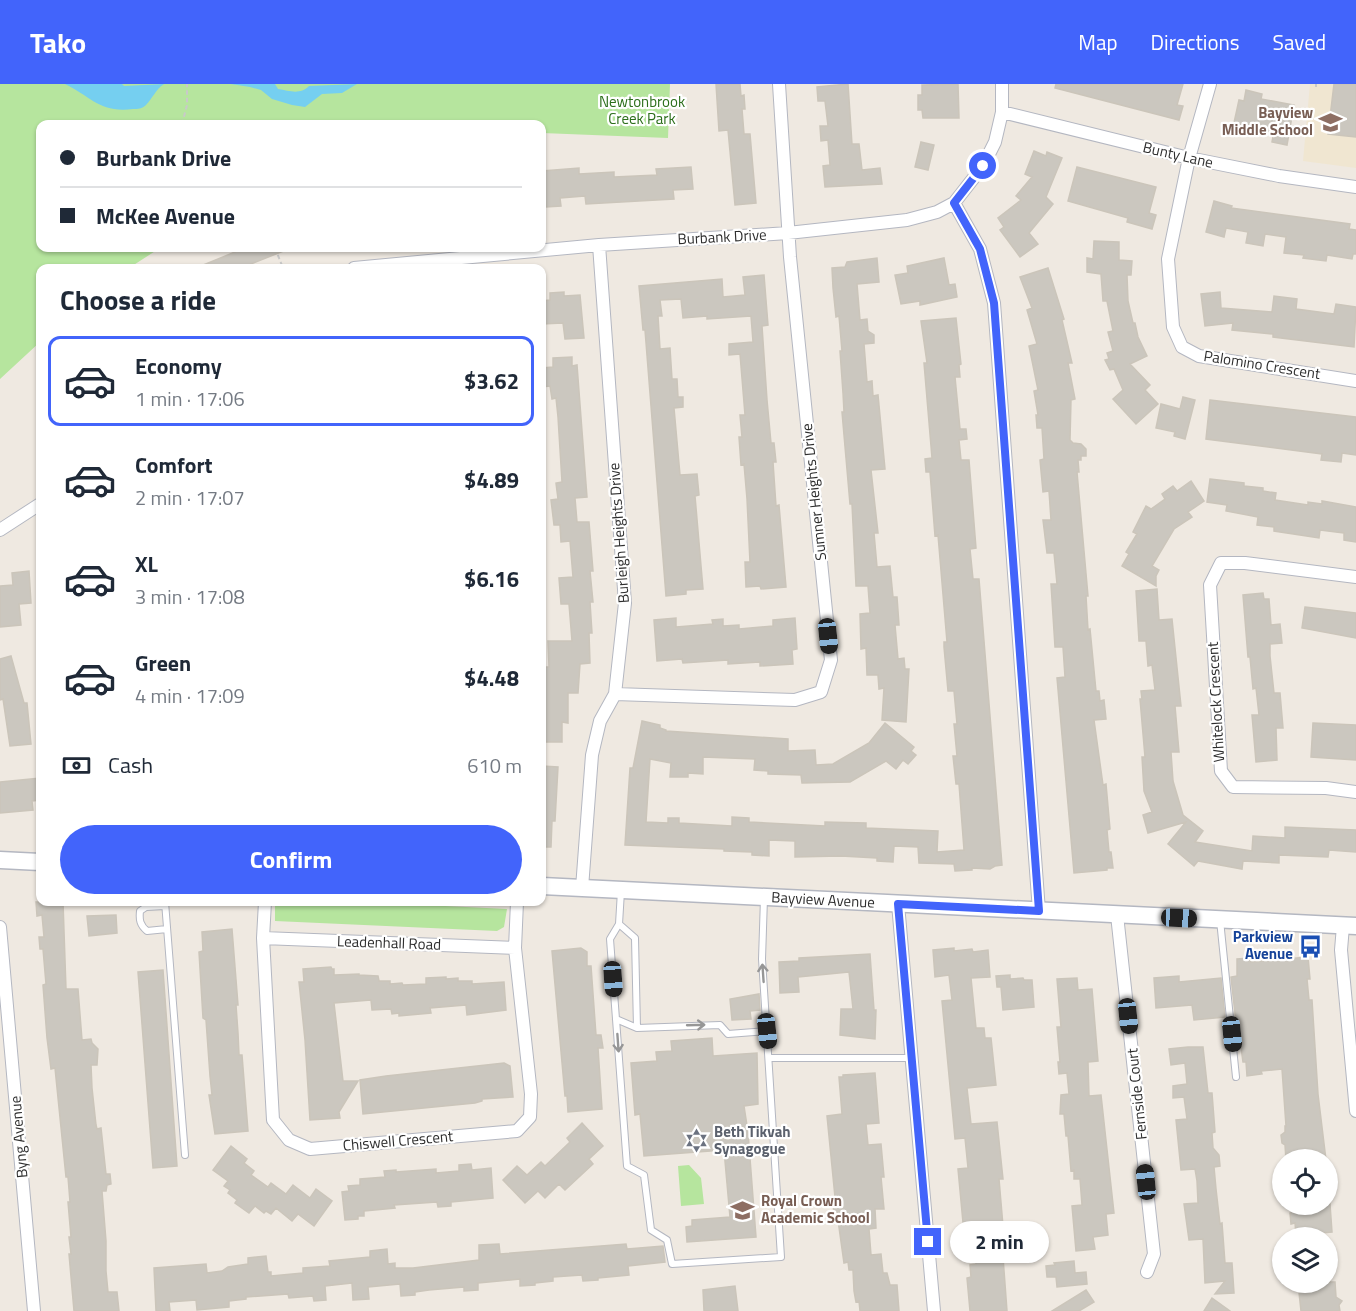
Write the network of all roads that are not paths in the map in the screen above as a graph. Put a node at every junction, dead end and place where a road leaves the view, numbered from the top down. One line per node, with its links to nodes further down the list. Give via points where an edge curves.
1 (779, 84): 8 (street, Sumner Heights Drive)
2 (1002, 84): 4 (street, Burbank Drive)
3 (1210, 84): 5 (street, Palomino Crescent)
4 (1002, 112): 5 (street, Bunty Lane); 7 (street, Burbank Drive, via 995,142 983,166)
5 (1190, 158): 6 (street, Bunty Lane); 13 (street, Palomino Crescent, via 1167,259 1173,327 1182,347 1199,356)
6 (1356, 187)
7 (954, 203): 8 (street, Burbank Drive, via 907,220); 30 (street, via 980,249 994,303)
8 (788, 233): 9 (street, Burbank Drive); 17 (street, Sumner Heights Drive, via 831,660 821,692 795,700)
9 (598, 244): 10 (street, Burbank Drive); 17 (street, Burleigh Heights Drive, via 625,603)
10 (546, 250)
11 (530, 252): 12 (street, Burbank Drive)
12 (429, 264)
13 (1356, 381)
14 (36, 507): 15 (street)
15 (0, 530)
16 (1356, 577): 18 (street, Whitelock Crescent, via 1245,562 1221,563 1210,585 1221,771 1233,787)
17 (615, 694): 22 (street, Burleigh Heights Drive, via 600,721 592,755)
18 (1356, 792)
19 (0, 860): 20 (main road)
20 (36, 862)
21 (546, 886): 22 (main road, Bayview Avenue)
22 (582, 888): 23 (main road, Bayview Avenue)
23 (621, 890): 24 (main road, Bayview Avenue); 33 (lane)
24 (765, 897): 25 (main road, Bayview Avenue); 41 (lane, one-way to 24, via 762,959)
25 (898, 904): 30 (main road, Bayview Avenue); 43 (street)
26 (152, 906): 36 (lane, via 140,911 141,926 147,931)
27 (165, 906): 36 (lane)
28 (265, 906): 37 (street, Chiswell Crescent)
29 (517, 906): 38 (street, Chiswell Crescent)
30 (1039, 911): 31 (main road, Bayview Avenue)
31 (1117, 915): 32 (main road, Bayview Avenue); 47 (street, Fernside Court, via 1154,1254)
32 (1220, 920): 34 (main road, Bayview Avenue); 44 (lane)
33 (619, 924): 39 (lane, via 610,939); 40 (lane, via 635,938)
34 (1349, 926): 45 (street, via 1341,950)
35 (0, 927): 48 (street, Byng Avenue)
36 (167, 929): 46 (lane)
37 (263, 938): 38 (street, Leadenhall Road); 38 (street, Chiswell Crescent, via 273,1120 290,1140 310,1149 517,1131 530,1117 531,1094)
38 (515, 948)
39 (616, 1019): 40 (lane); 42 (lane, one-way to 42, via 627,1166 644,1175 651,1230 667,1240 672,1264 781,1257)
40 (637, 1028): 41 (lane, one-way to 41, via 720,1024 728,1034)
41 (767, 1031): 42 (lane)
42 (770, 1058): 43 (lane)
43 (912, 1058): 49 (street)
44 (1236, 1077)
45 (1356, 1111)
46 (185, 1155)
47 (1147, 1272)
48 (34, 1311)
49 (934, 1311)

